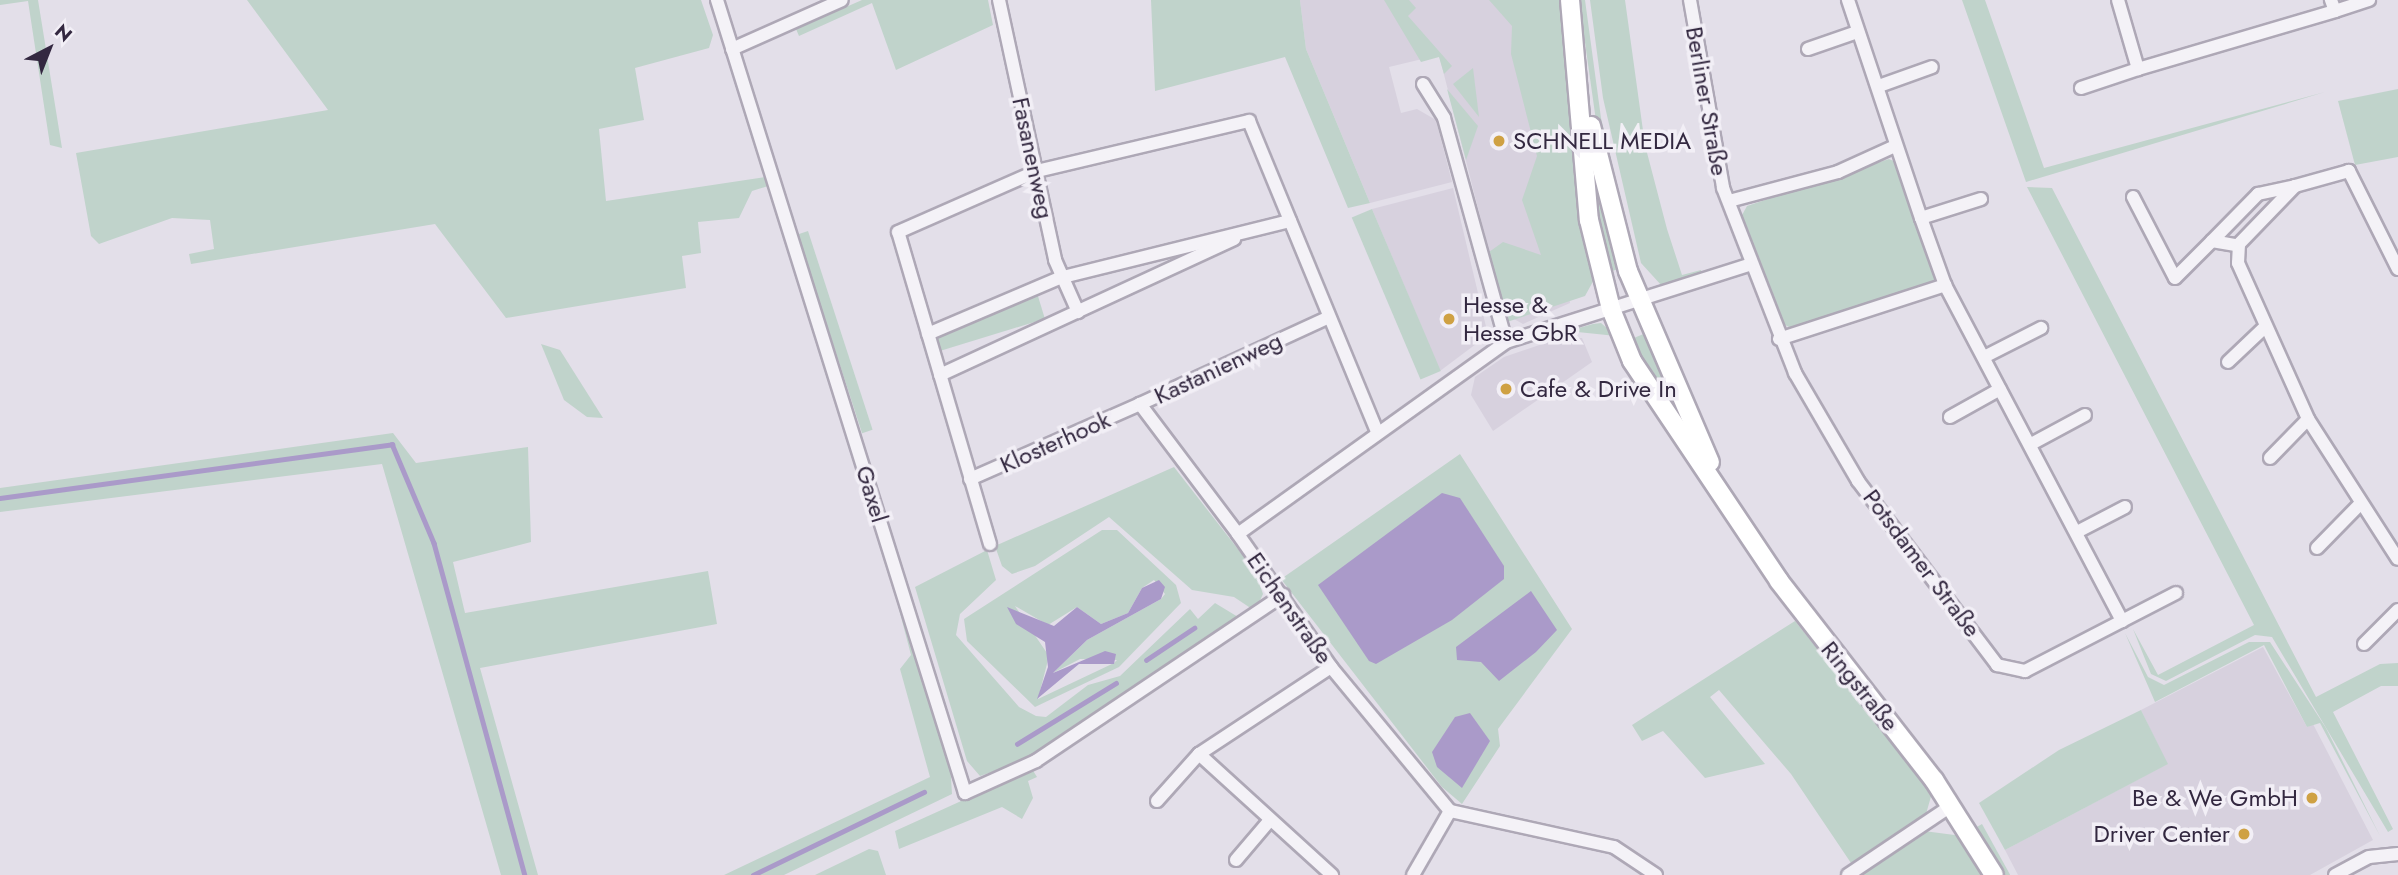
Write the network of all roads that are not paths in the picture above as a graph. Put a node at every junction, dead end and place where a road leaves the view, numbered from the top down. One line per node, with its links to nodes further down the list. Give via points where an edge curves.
1 (717, 0): 11 (street, Gaxel)
2 (999, 0): 20 (street, Fasanenweg)
3 (1570, 0): 16 (main road, Ringstraße)
4 (1690, 0): 24 (street, Berliner Straße)
5 (1848, 0): 10 (street)
6 (2118, 0): 14 (street)
7 (2369, 0): 9 (street)
8 (837, 1): 11 (street)
9 (2333, 5): 14 (street)
10 (1857, 32): 12 (street); 17 (street, via 1865,66)
11 (732, 49): 64 (street, Gaxel, via 965,793 1036,761)
12 (1808, 49)
13 (1932, 67): 17 (street)
14 (2138, 69): 18 (street)
15 (1423, 84): 42 (street, via 1444,118)
16 (1581, 86): 34 (main road, Ringstraße); 35 (main road, Ringstraße, via 1589,220)
17 (1879, 86): 19 (street)
18 (2081, 89)
19 (1895, 146): 24 (street, Berliner Straße, via 1830,174); 25 (street)
20 (1037, 171): 26 (street, via 1249,121); 32 (street, Fasanenweg); 40 (street, Klosterhook, via 898,232)
21 (2295, 186): 28 (street, via 2258,194); 29 (street); 31 (street, via 2349,171)
22 (2133, 197): 28 (street, via 2175,278)
23 (1981, 199): 25 (street)
24 (1729, 201): 30 (street, Berliner Straße)
25 (1921, 218): 33 (street)
26 (1290, 221): 27 (street); 37 (street)
27 (1256, 229): 32 (street); 36 (street)
28 (2212, 241): 29 (street)
29 (2239, 246): 38 (street, via 2238,263)
30 (1749, 265): 34 (street); 41 (street, Potsdamer Straße)
31 (2398, 269)
32 (1059, 278): 36 (street, Fasanenweg); 40 (street)
33 (1945, 285): 41 (street); 43 (street)
34 (1639, 300): 35 (street, Eichenstraße); 55 (main road, Ringstraße)
35 (1611, 309): 42 (street, Eichenstraße); 55 (main road, Ringstraße, via 1647,386)
36 (1078, 312): 45 (street)
37 (1329, 317): 47 (street, Kastanienweg); 51 (street)
38 (2265, 327): 44 (street); 50 (street)
39 (2041, 328): 43 (street)
40 (928, 334): 45 (street, Klosterhook)
41 (1779, 339): 66 (street, Potsdamer Straße, via 1858,481 2004,671 2025,671)
42 (1506, 342): 51 (street, Eichenstraße)
43 (1986, 356): 46 (street)
44 (2228, 362)
45 (940, 376): 54 (street, Klosterhook)
46 (2000, 389): 49 (street); 52 (street)
47 (1140, 404): 54 (street, Klosterhook); 59 (street, Kastanienweg)
48 (2085, 415): 52 (street)
49 (1950, 417)
50 (2308, 419): 53 (street); 56 (street)
51 (1377, 431): 59 (street, Eichenstraße)
52 (2033, 443): 58 (street)
53 (2270, 458)
54 (970, 479): 60 (street, Klosterhook)
55 (1726, 497): 71 (main road, Ringstraße, via 1820,637)
56 (2361, 503): 61 (street); 62 (street)
57 (2125, 507): 58 (street)
58 (2077, 532): 66 (street)
59 (1238, 534): 64 (street, Eichenstraße)
60 (990, 544)
61 (2317, 548)
62 (2398, 559)
63 (2176, 593): 66 (street, Potsdamer Straße)
64 (1283, 595): 68 (street, Eichenstraße)
65 (2398, 610): 67 (street)
66 (2122, 621)
67 (2364, 644)
68 (1331, 667): 69 (street); 72 (street, Eichenstraße)
69 (1199, 754): 70 (street); 73 (street)
70 (1157, 801)
71 (1952, 805): 79 (street); 80 (main road, Ringstraße)
72 (1450, 811): 77 (street); 78 (street, via 1614,847)
73 (1270, 820): 75 (street); 76 (street)
74 (2398, 854): 81 (street, via 2369,857)
75 (1236, 860)
76 (1332, 875)
77 (1413, 875)
78 (1656, 875)
79 (1848, 875)
80 (1994, 875)
81 (2335, 875)

